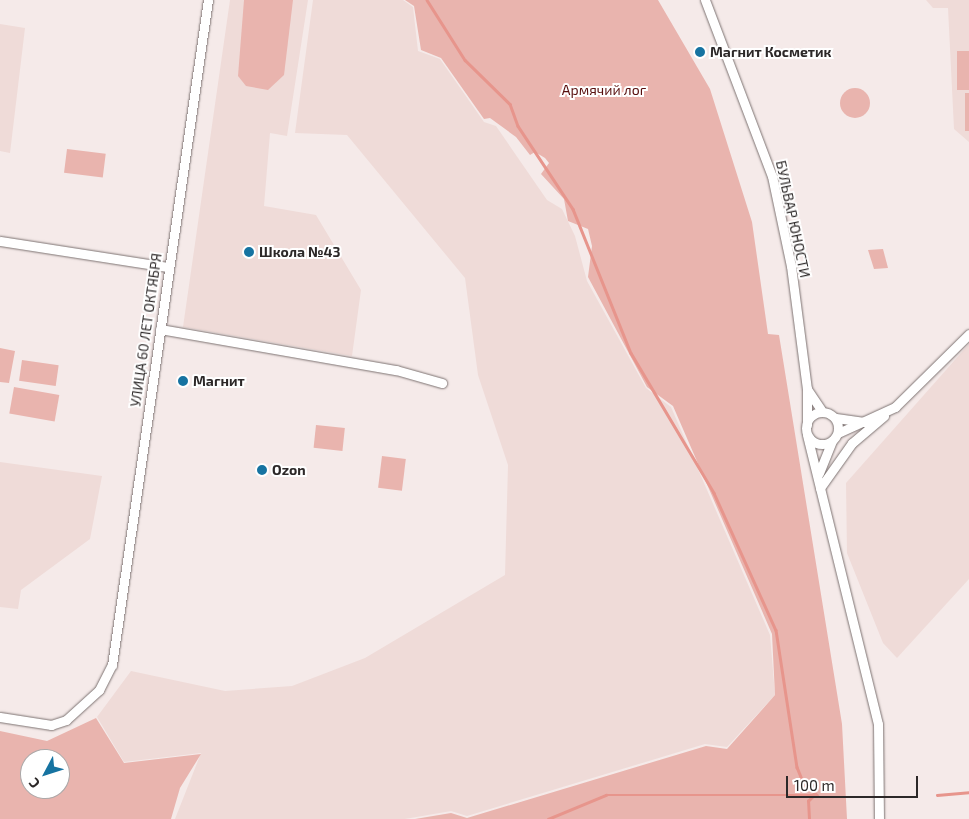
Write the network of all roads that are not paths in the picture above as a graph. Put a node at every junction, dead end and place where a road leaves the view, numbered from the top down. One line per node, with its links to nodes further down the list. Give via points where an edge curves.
1 (208, 0): 4 (street, УЛИЦА 60 ЛЕТ ОКТЯБРЯ)
2 (705, 0): 8 (street, БУЛЬВАР ЮНОСТИ, via 772,176 791,266)
3 (0, 241): 4 (street)
4 (168, 267): 5 (street, УЛИЦА 60 ЛЕТ ОКТЯБРЯ)
5 (160, 329): 7 (street, via 396,370); 18 (street, УЛИЦА 60 ЛЕТ ОКТЯБРЯ, via 112,665 100,690 66,720 51,725)
6 (969, 334): 9 (street)
7 (442, 383)
8 (807, 389): 10 (street); 13 (street, БУЛЬВАР ЮНОСТИ)
9 (895, 407): 12 (street); 17 (street, via 852,444)
10 (821, 410): 11 (street); 13 (street)
11 (836, 418): 12 (street); 15 (street)
12 (866, 422): 15 (street)
13 (807, 425): 14 (street)
14 (806, 436): 15 (street, via 818,444); 16 (street)
15 (835, 436): 16 (street)
16 (819, 474): 17 (street)
17 (820, 488): 19 (street, via 878,724)
18 (0, 717)
19 (879, 819)

